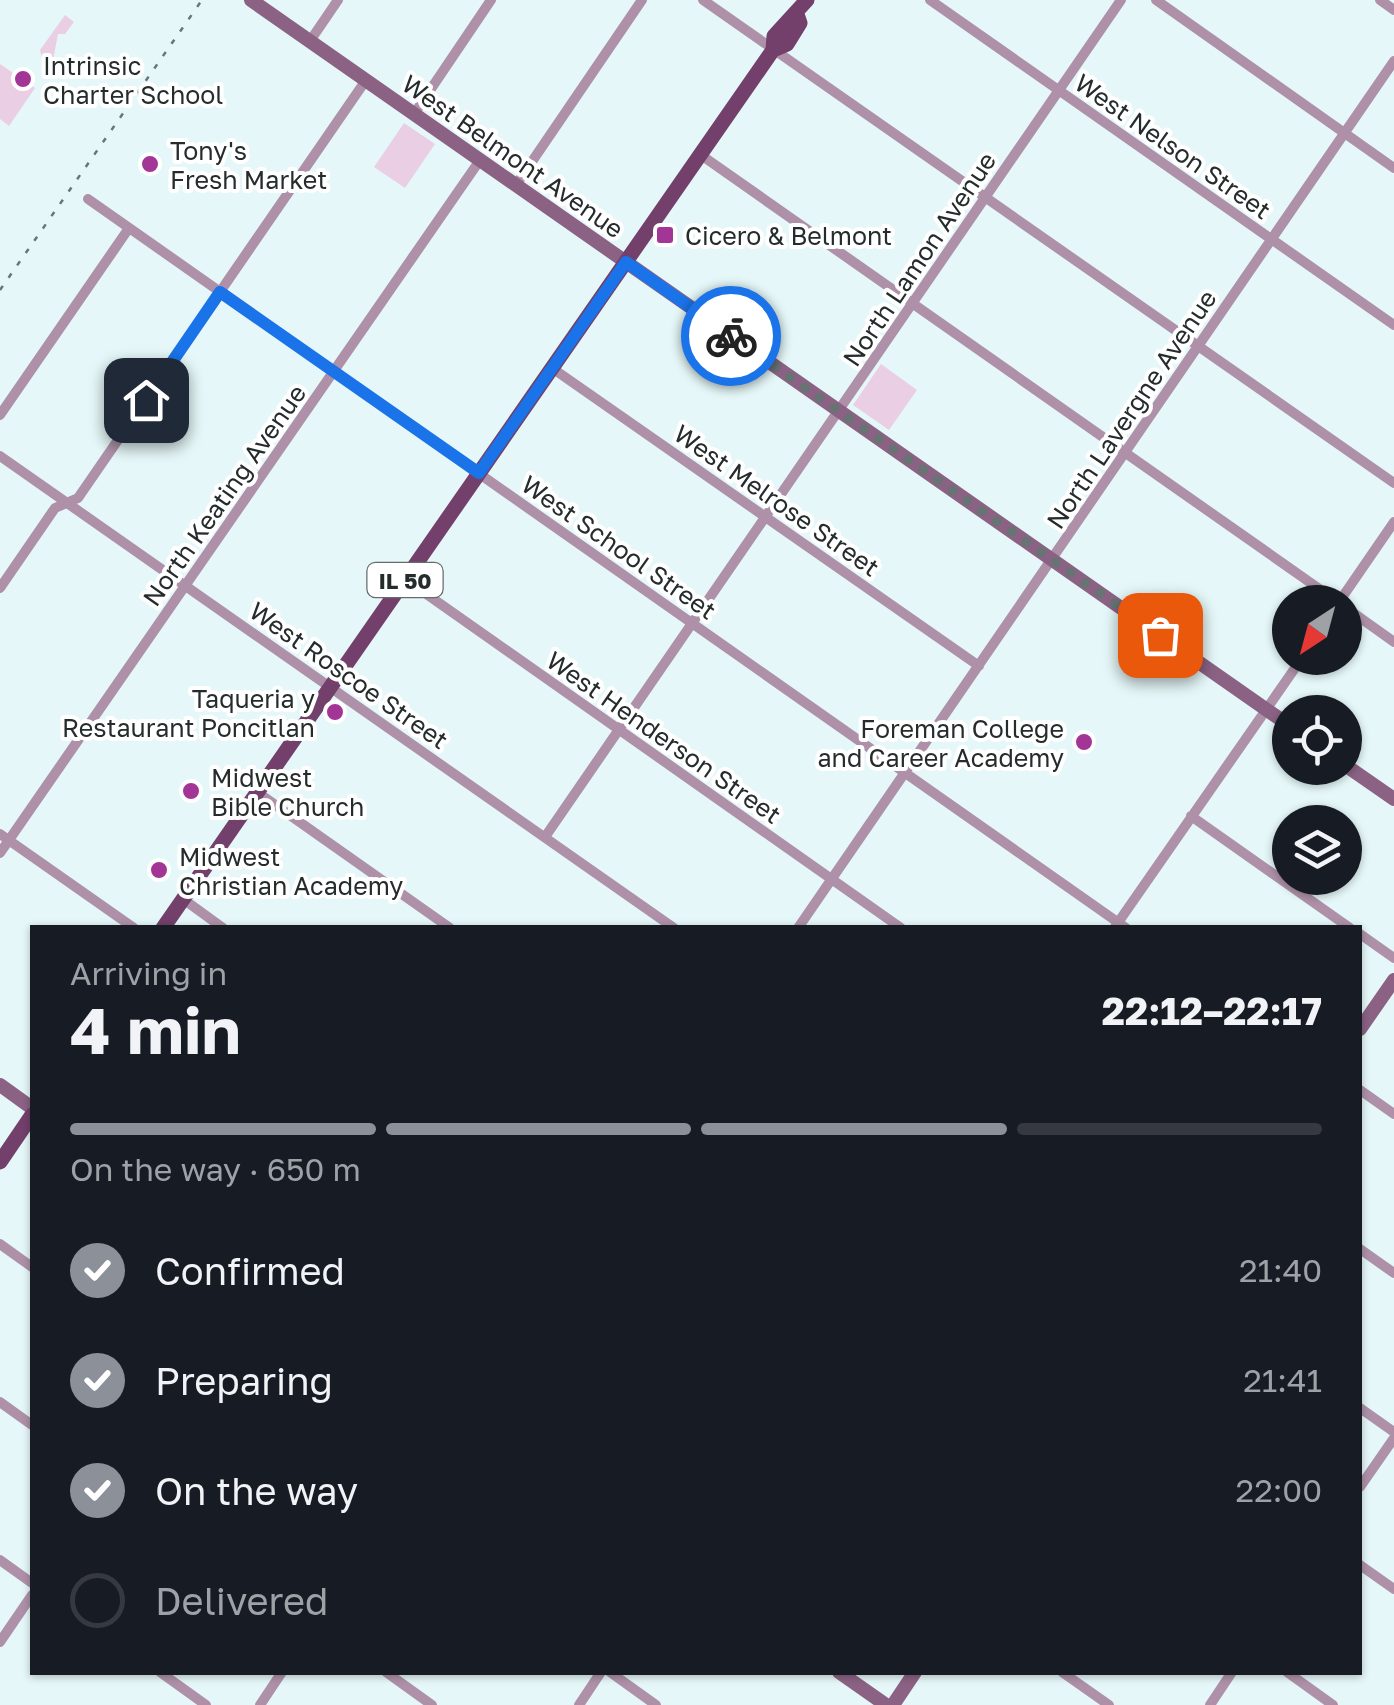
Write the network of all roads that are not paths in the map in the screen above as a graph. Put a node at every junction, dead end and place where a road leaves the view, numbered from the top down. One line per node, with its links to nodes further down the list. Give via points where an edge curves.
1 (251, 0): 12 (main road, West Belmont Avenue)
2 (338, 0): 12 (street)
3 (491, 0): 17 (street)
4 (642, 0): 22 (street)
5 (703, 0): 13 (street)
6 (930, 0): 16 (street, West Nelson Street)
7 (1121, 0): 16 (street, North Lamon Avenue)
8 (1156, 0): 18 (street)
9 (1380, 0): 11 (street)
10 (802, 7): 13 (main road, IL 50, via 774,36)
11 (1394, 10)
12 (310, 41): 15 (main road, West Belmont Avenue)
13 (774, 50): 19 (main road, IL 50); 23 (street)
14 (1394, 61): 18 (street, North Lavergne Avenue)
15 (366, 80): 17 (main road, West Belmont Avenue); 28 (street)
16 (1059, 91): 23 (street, North Lamon Avenue); 26 (street, West Nelson Street)
17 (414, 114): 20 (main road, West Belmont Avenue)
18 (1344, 133): 21 (street); 26 (street, North Lavergne Avenue)
19 (701, 156): 27 (main road, IL 50); 29 (street)
20 (480, 160): 22 (main road, West Belmont Avenue); 33 (street, North Keating Avenue)
21 (1394, 168)
22 (516, 185): 27 (main road, West Belmont Avenue)
23 (986, 198): 29 (street, North Lamon Avenue); 31 (street)
24 (88, 199): 25 (street, West School Street)
25 (129, 228): 28 (street, West School Street); 35 (street)
26 (1272, 240): 30 (street, West Nelson Street); 31 (street, North Lavergne Avenue)
27 (626, 262): 32 (main road, IL 50); 34 (main road, West Belmont Avenue)
28 (220, 292): 33 (street, West School Street); 40 (street, via 78,498)
29 (913, 304): 34 (street, North Lamon Avenue); 36 (street)
30 (1394, 325)
31 (1198, 347): 36 (street, North Lavergne Avenue); 39 (street)
32 (552, 368): 38 (main road, IL 50); 41 (street, West Melrose Street)
33 (334, 372): 38 (street, West School Street); 45 (street, North Keating Avenue)
34 (840, 412): 41 (street, North Lamon Avenue); 43 (main road, West Belmont Avenue)
35 (0, 415)
36 (1126, 453): 43 (street, North Lavergne Avenue); 46 (street)
37 (0, 456): 40 (street, West Roscoe Street)
38 (479, 473): 44 (main road, IL 50); 50 (street, West School Street)
39 (1394, 483)
40 (68, 503): 45 (street, West Roscoe Street); 48 (street, via 55,508)
41 (766, 517): 50 (street, North Lamon Avenue); 52 (street, West Melrose Street)
42 (1394, 522): 47 (street)
43 (1052, 560): 52 (street, North Lavergne Avenue); 55 (main road, West Belmont Avenue)
44 (405, 580): 54 (main road, IL 50); 57 (street, West Henderson Street)
45 (186, 585): 54 (street, West Roscoe Street); 63 (street, North Keating Avenue)
46 (1314, 585)
47 (1353, 585)
48 (0, 588)
49 (1362, 619): 51 (street)
50 (693, 624): 57 (street, North Lamon Avenue); 58 (street, West School Street)
51 (1394, 642)
52 (979, 666): 58 (street, North Lavergne Avenue)
53 (1290, 675): 55 (street)
54 (330, 686): 60 (main road, IL 50); 64 (street, West Roscoe Street)
55 (1266, 710): 56 (main road, West Belmont Avenue); 62 (street)
56 (1272, 714)
57 (619, 730): 64 (street, North Lamon Avenue); 66 (street, West Henderson Street)
58 (905, 772): 66 (street, North Lavergne Avenue); 75 (street, West School Street)
59 (1362, 777): 61 (main road)
60 (257, 792): 67 (main road, IL 50); 71 (street)
61 (1394, 800)
62 (1192, 816): 76 (street); 77 (street)
63 (4, 837): 65 (street, North Keating Avenue); 68 (street)
64 (545, 837): 72 (street, West Roscoe Street)
65 (0, 852)
66 (832, 879): 73 (street, North Lavergne Avenue); 74 (street, West Henderson Street)
67 (182, 899): 69 (main road, IL 50); 70 (street)
68 (130, 925)
69 (165, 925)
70 (219, 925)
71 (446, 925)
72 (670, 925)
73 (800, 925)
74 (897, 925)
75 (1118, 925)
76 (1120, 925)
77 (1346, 925)
78 (1362, 935): 79 (street)
79 (1394, 958)
80 (1394, 980): 81 (main road)
81 (1362, 1026)
82 (0, 1086): 84 (main road)
83 (1362, 1091): 85 (street)
84 (30, 1110)
85 (1394, 1114)
86 (30, 1115): 87 (main road)
87 (0, 1162)
88 (0, 1244): 90 (street)
89 (1362, 1250): 91 (street)
90 (30, 1266)
91 (1394, 1273)
92 (0, 1402): 94 (street)
93 (1362, 1410): 95 (street)
94 (30, 1424)
95 (1394, 1435): 96 (street)
96 (1362, 1484)
97 (0, 1560): 99 (street)
98 (1362, 1566): 100 (street)
99 (30, 1582)
100 (1394, 1589)
101 (30, 1598): 102 (street)
102 (0, 1642)
103 (164, 1675): 113 (street)
104 (280, 1675): 114 (street)
105 (390, 1675): 115 (street)
106 (599, 1675): 116 (street)
107 (614, 1675): 117 (street)
108 (844, 1675): 118 (main road)
109 (914, 1675): 118 (main road)
110 (1066, 1675): 119 (street)
111 (1230, 1675): 120 (street)
112 (1291, 1675): 121 (street)
113 (206, 1705)
114 (260, 1705)
115 (432, 1705)
116 (579, 1705)
117 (656, 1705)
118 (889, 1705)
119 (1109, 1705)
120 (1210, 1705)
121 (1333, 1705)

